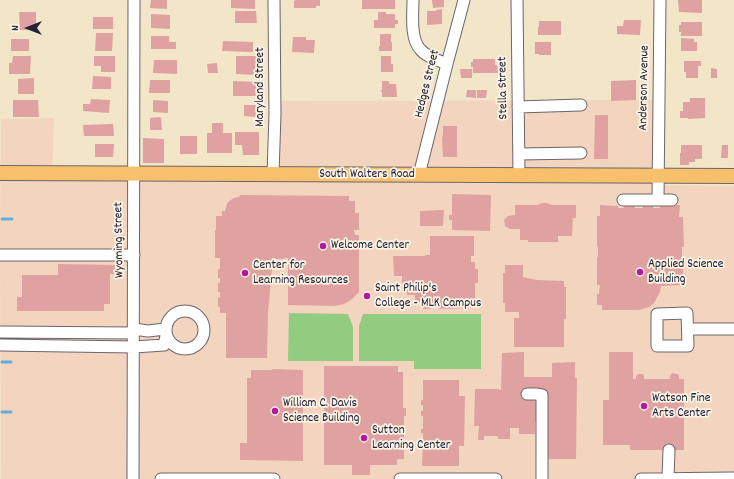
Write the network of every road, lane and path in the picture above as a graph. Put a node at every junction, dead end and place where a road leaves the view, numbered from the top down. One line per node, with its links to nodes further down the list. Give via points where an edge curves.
1 (134, 0): 13 (street, Wyoming Street)
2 (274, 0): 14 (street, Maryland Street)
3 (413, 0): 7 (street, via 414,35 419,49)
4 (464, 0): 7 (street, Hedges Street)
5 (517, 0): 9 (street, Stella Street)
6 (660, 0): 17 (street, Anderson Avenue)
7 (447, 64): 15 (street, Hedges Street)
8 (582, 105): 9 (street)
9 (518, 107): 11 (street, Stella Street)
10 (581, 153): 11 (street)
11 (519, 154): 16 (street, Stella Street)
12 (0, 173): 13 (main road, South Walters Road)
13 (133, 174): 14 (main road, South Walters Road); 23 (street, Wyoming Street)
14 (273, 174): 15 (main road, South Walters Road)
15 (420, 175): 16 (main road, South Walters Road)
16 (519, 175): 17 (main road, South Walters Road)
17 (658, 176): 18 (main road, South Walters Road); 20 (street, Anderson Avenue)
18 (734, 176)
19 (623, 200): 20 (street)
20 (658, 200): 21 (street)
21 (672, 200)
22 (0, 255): 23 (street)
23 (134, 255): 26 (street, Wyoming Street)
24 (734, 329): 25 (street)
25 (688, 330)
26 (134, 331): 27 (street); 29 (street, Wyoming Street); 29 (street, via 166,333 164,345)
27 (0, 332)
28 (0, 345): 29 (street)
29 (134, 347): 33 (street, Wyoming Street)
30 (527, 394): 39 (street, via 542,395)
31 (669, 450): 41 (street)
32 (734, 478): 41 (street)
33 (133, 479)
34 (160, 479): 35 (street)
35 (274, 479)
36 (400, 479): 37 (street)
37 (408, 479): 38 (street)
38 (496, 479)
39 (542, 479)
40 (641, 479): 41 (street)
41 (668, 479)

